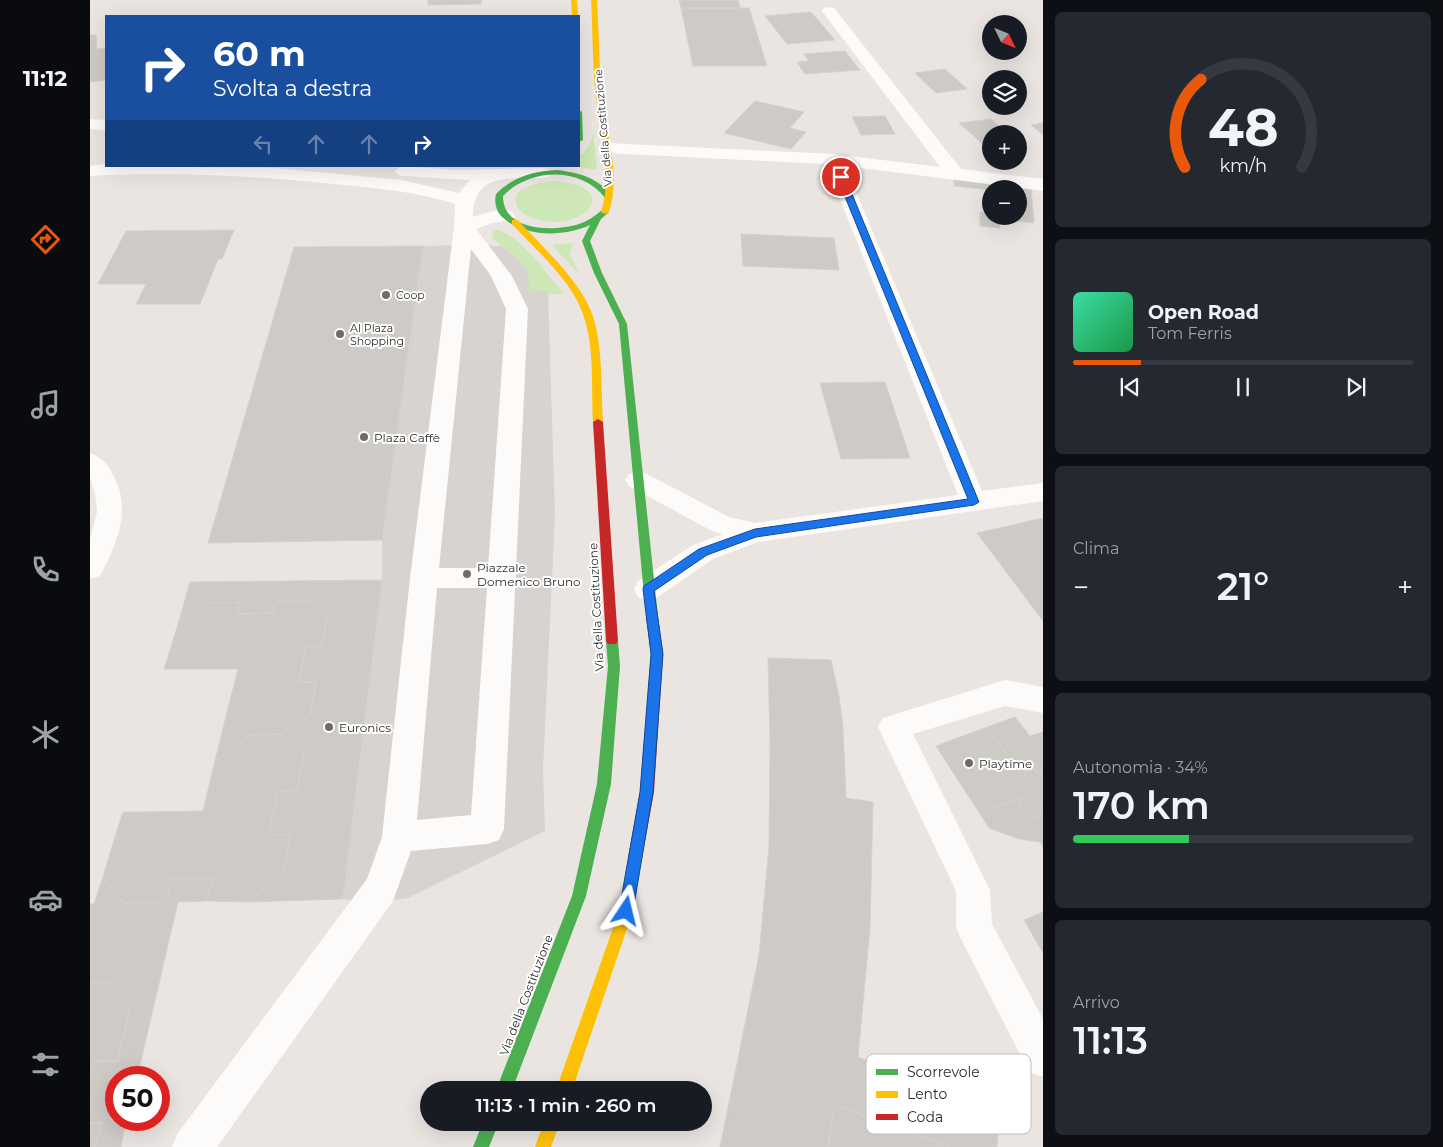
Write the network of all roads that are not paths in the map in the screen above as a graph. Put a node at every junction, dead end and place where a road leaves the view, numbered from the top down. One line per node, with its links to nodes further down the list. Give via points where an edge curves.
1 (574, 0): 4 (main road)
2 (594, 0): 7 (main road, Via della Costituzione, via 599,97)
3 (829, 11): 15 (street)
4 (575, 15)
5 (90, 124): 6 (street)
6 (105, 124)
7 (606, 148): 10 (street); 17 (main road, Via della Costituzione)
8 (105, 158): 9 (street)
9 (90, 159)
10 (833, 159): 15 (street); 24 (street)
11 (364, 167): 13 (street, via 456,175)
12 (90, 171): 18 (street, via 165,168 301,175 419,188)
13 (495, 173): 14 (street); 18 (street, via 468,193)
14 (533, 173): 17 (main road, via 586,177 602,186); 19 (main road, via 500,193 498,201)
15 (955, 174): 16 (street)
16 (1043, 185)
17 (610, 197): 20 (main road, via 605,212)
18 (464, 212): 19 (street); 27 (street); 28 (street, via 511,292 517,309)
19 (503, 219): 20 (main road, via 542,230 572,229); 33 (main road, Via della Costituzione, via 578,294 588,314 592,332 614,666 604,784 579,896)
20 (597, 219): 22 (main road, via 586,241 591,262 623,324)
21 (90, 462): 26 (street, via 97,468 108,491 107,530)
22 (638, 480): 25 (street, via 721,524); 29 (main road)
23 (1043, 492): 24 (street)
24 (974, 502): 25 (street)
25 (755, 534): 29 (street, via 703,552)
26 (90, 569)
27 (424, 578): 28 (street); 31 (street)
28 (502, 578): 31 (street, via 487,829)
29 (648, 589): 34 (main road, via 657,654 647,792 626,911)
30 (1043, 700): 32 (street, via 1005,692 894,727 972,890 974,927)
31 (400, 837): 37 (street, via 381,889)
32 (1043, 1058)
33 (507, 1081)
34 (567, 1081)
35 (487, 1131): 38 (main road)
36 (549, 1131): 39 (main road)
37 (192, 1147)
38 (481, 1147)
39 (543, 1147)

